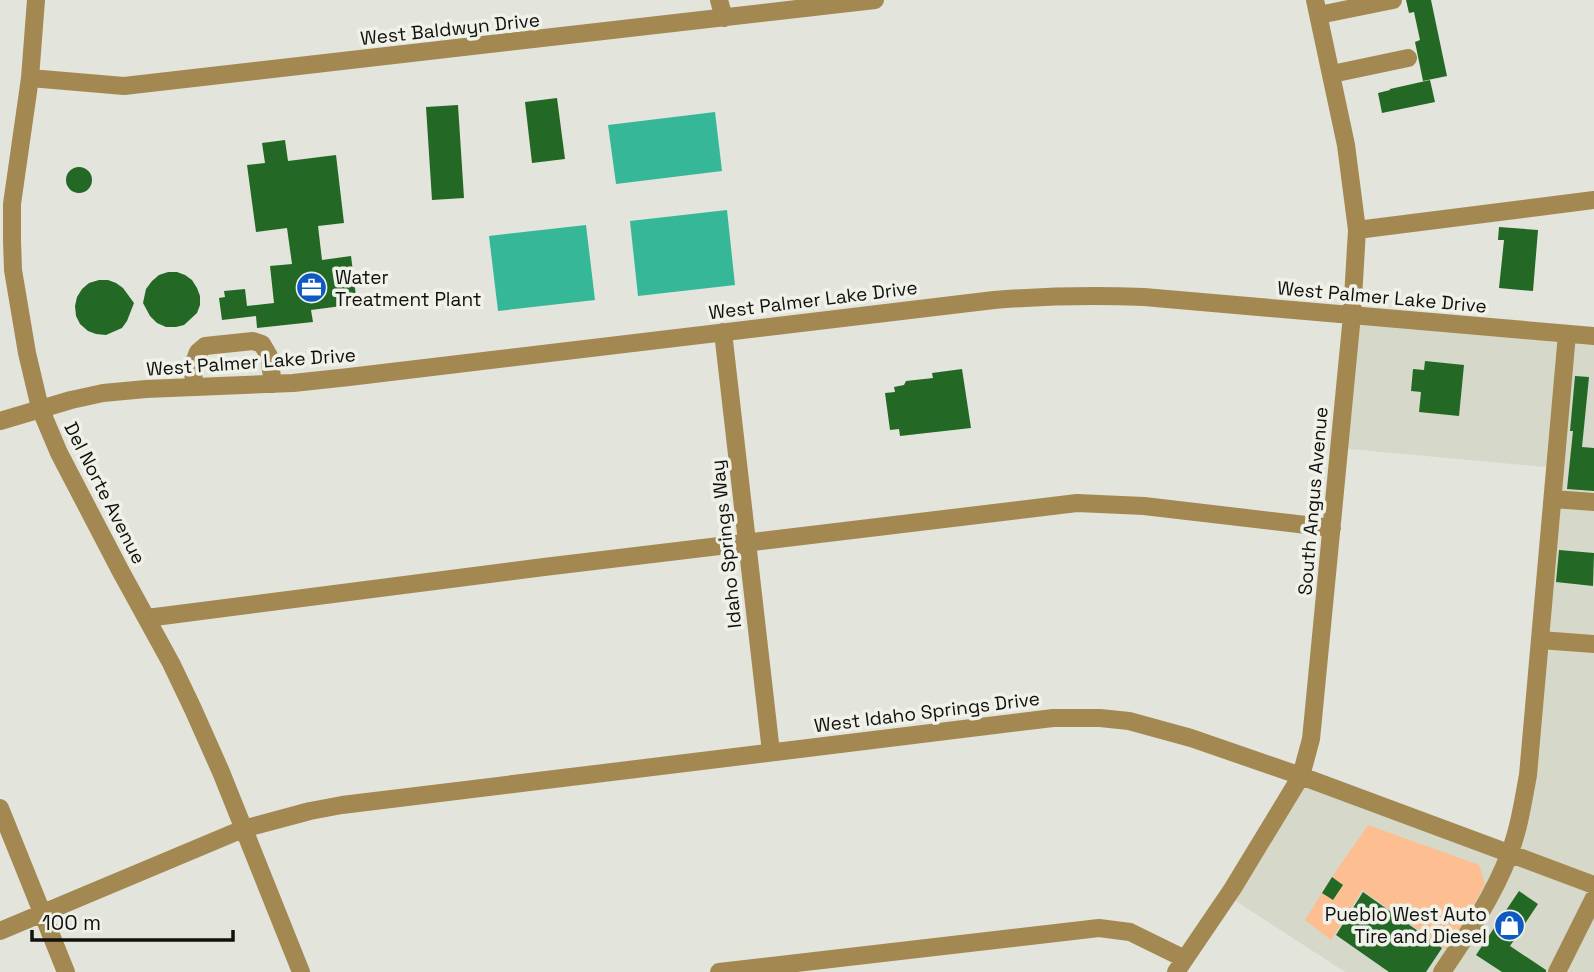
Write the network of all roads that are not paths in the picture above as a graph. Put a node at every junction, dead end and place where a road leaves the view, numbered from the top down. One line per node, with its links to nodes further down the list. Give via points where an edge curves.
1 (36, 0): 9 (street, Del Norte Avenue)
2 (719, 0): 6 (street)
3 (876, 0): 6 (street, West Baldwyn Drive)
4 (1393, 0): 5 (street)
5 (1317, 8): 8 (street, South Angus Avenue)
6 (724, 18): 9 (street, West Baldwyn Drive, via 124,86)
7 (1408, 58): 8 (street)
8 (1332, 74): 11 (street, South Angus Avenue)
9 (30, 78): 12 (street, Del Norte Avenue)
10 (1594, 200): 11 (street)
11 (1357, 230): 13 (street, South Angus Avenue)
12 (7, 271): 19 (street, Del Norte Avenue)
13 (1352, 315): 14 (street, West Palmer Lake Drive, via 1075,295); 15 (street, West Palmer Lake Drive); 23 (street, South Angus Avenue)
14 (723, 332): 17 (street, West Palmer Lake Drive); 24 (street, Idaho Springs Way)
15 (1567, 334): 16 (street, West Palmer Lake Drive); 21 (street)
16 (1594, 336)
17 (274, 384): 18 (street, West Palmer Lake Drive); 18 (street, via 269,356 262,344 253,341 205,346 193,365)
18 (194, 387): 19 (street, West Palmer Lake Drive, via 103,393)
19 (40, 408): 20 (street, West Palmer Lake Drive); 25 (street, Del Norte Avenue)
20 (0, 421)
21 (1553, 499): 22 (street); 26 (street)
22 (1594, 502)
23 (1332, 528): 24 (street, via 1144,506 1077,503); 29 (street, South Angus Avenue, via 1311,739)
24 (747, 543): 25 (street); 28 (street, Idaho Springs Way)
25 (147, 618): 31 (street, Del Norte Avenue, via 193,709)
26 (1540, 640): 27 (street); 32 (street, via 1528,775)
27 (1594, 645)
28 (771, 752): 29 (street, West Idaho Springs Drive, via 1053,718 1100,718 1191,738); 31 (street, West Idaho Springs Drive, via 342,805)
29 (1301, 776): 32 (street, West Idaho Springs Drive); 37 (street, South Angus Avenue)
30 (0, 808): 35 (street)
31 (243, 829): 35 (street, West Idaho Springs Drive); 39 (street, Del Norte Avenue)
32 (1509, 854): 33 (street, West Idaho Springs Drive); 41 (street, via 1470,931)
33 (1594, 885)
34 (1592, 907): 42 (street)
35 (43, 914): 36 (street, West Idaho Springs Drive); 38 (street)
36 (0, 931)
37 (1180, 965): 40 (street, via 1130,932 1100,928)
38 (66, 972)
39 (301, 972)
40 (719, 972)
41 (1442, 972)
42 (1557, 972)

